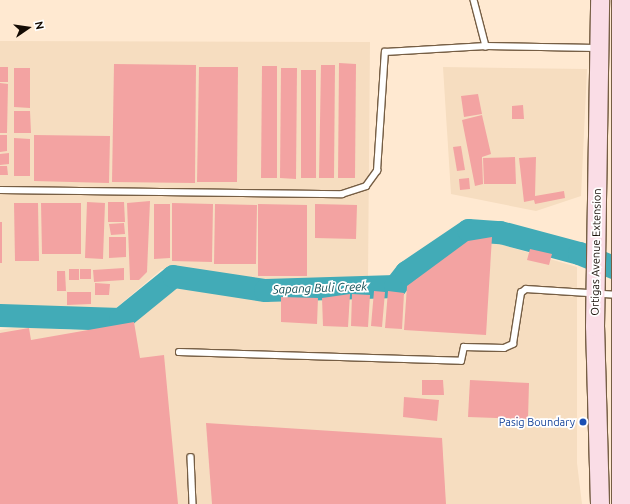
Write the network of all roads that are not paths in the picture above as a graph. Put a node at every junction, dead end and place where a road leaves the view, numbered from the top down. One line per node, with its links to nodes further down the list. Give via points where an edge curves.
1 (474, 0): 4 (lane)
2 (600, 0): 5 (main road, Ortigas Avenue Extension)
3 (621, 0): 6 (main road, Ortigas Avenue Extension)
4 (486, 46): 5 (lane); 8 (lane, via 390,51 382,54 377,171 366,186 342,194)
5 (599, 48): 6 (main road); 11 (main road, Ortigas Avenue Extension)
6 (620, 49): 7 (main road, Ortigas Avenue Extension)
7 (625, 107): 9 (main road, Ortigas Avenue Extension)
8 (0, 190)
9 (623, 218): 10 (main road, Ortigas Avenue Extension)
10 (619, 287): 11 (lane); 12 (main road, Ortigas Avenue Extension)
11 (595, 292): 13 (lane, via 523,290 513,344 504,348 464,347 461,361); 15 (main road, Ortigas Avenue Extension)
12 (625, 323): 14 (main road, Ortigas Avenue Extension)
13 (179, 352)
14 (623, 380): 15 (main road); 19 (main road, Ortigas Avenue Extension)
15 (596, 384): 18 (main road, Ortigas Avenue Extension)
16 (191, 456): 17 (lane)
17 (193, 504)
18 (600, 504)
19 (621, 504)

